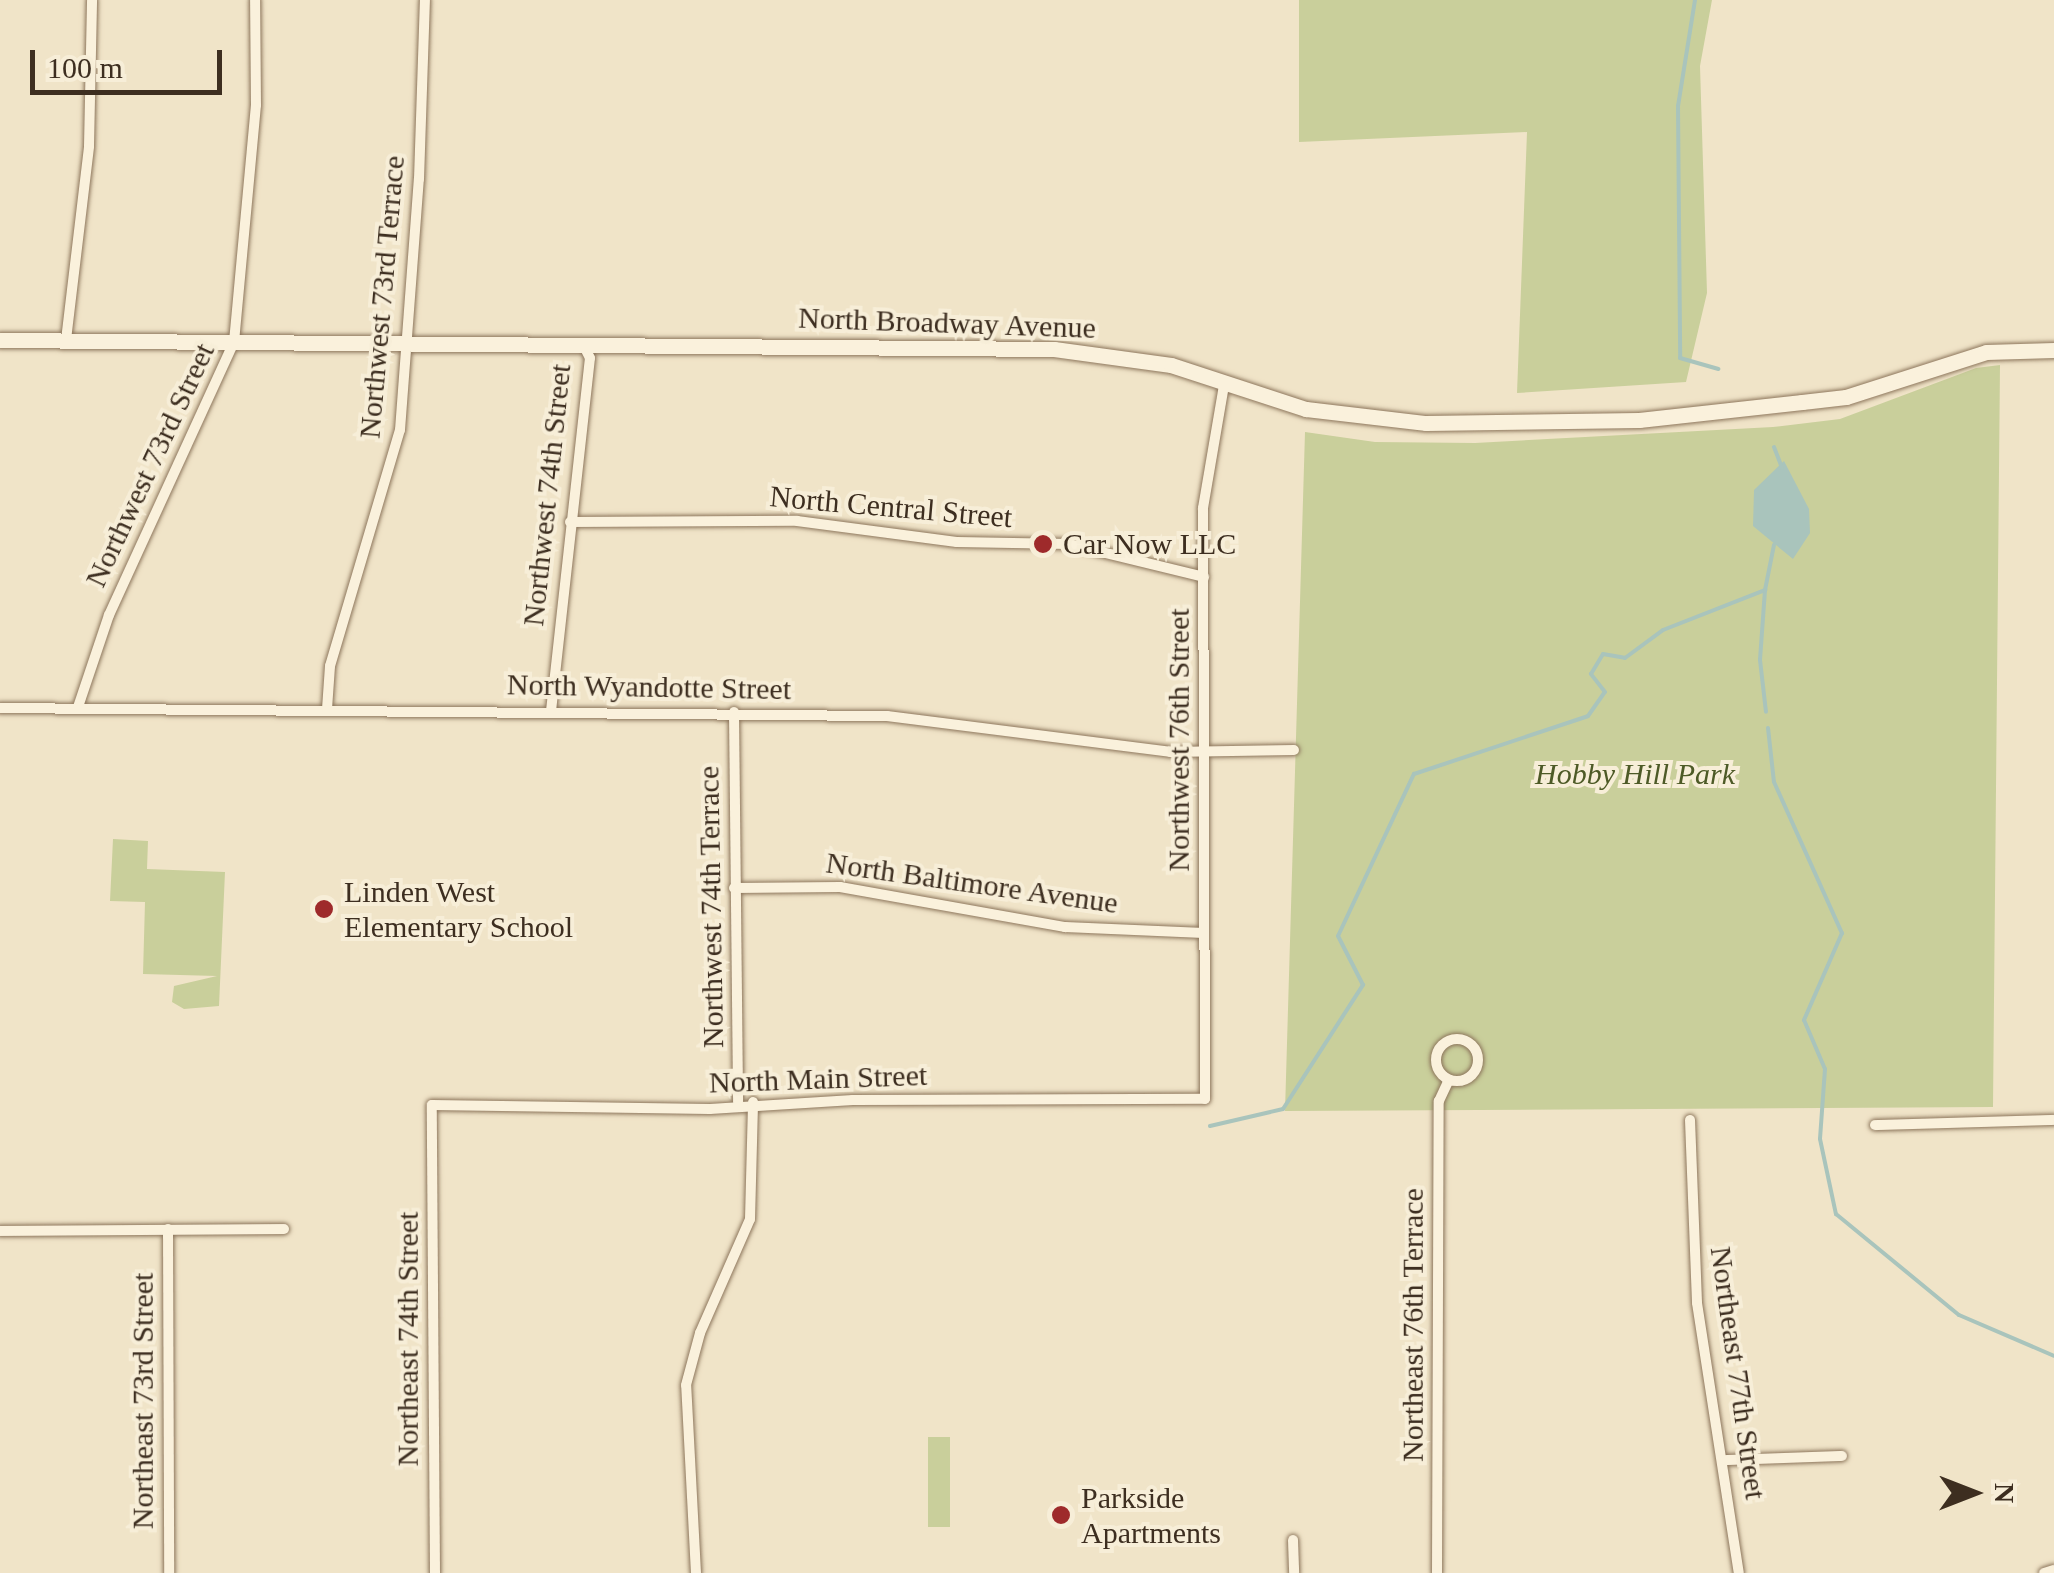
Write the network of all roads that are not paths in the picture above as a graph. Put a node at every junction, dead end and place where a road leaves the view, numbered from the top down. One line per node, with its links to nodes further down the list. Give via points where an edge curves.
1 (92, 0): 5 (street, via 89,146)
2 (255, 0): 6 (street, Northwest 73rd Street, via 256,106)
3 (425, 0): 7 (street, Northwest 73rd Terrace)
4 (0, 340): 5 (street, North Broadway Avenue)
5 (66, 340): 6 (street, North Broadway Avenue)
6 (234, 342): 7 (street, North Broadway Avenue); 13 (street, Northwest 73rd Street, via 109,615)
7 (409, 343): 8 (street, North Broadway Avenue); 15 (street, Northwest 73rd Terrace, via 392,462 330,666)
8 (584, 346): 10 (street, North Broadway Avenue, via 1054,349 1171,365); 11 (street, Northwest 74th Street, via 590,358)
9 (2054, 350): 10 (street, North Broadway Avenue, via 1986,352 1846,397 1566,424 1355,418)
10 (1224, 385): 12 (street, Northwest 76th Street, via 1205,475)
11 (570, 522): 12 (street, North Central Street, via 797,522 958,542 1069,544); 16 (street, Northwest 74th Street)
12 (1204, 577): 18 (street, Northwest 76th Street)
13 (78, 707): 14 (street, North Wyandotte Street); 15 (street, North Wyandotte Street)
14 (0, 708)
15 (327, 709): 16 (street, North Wyandotte Street)
16 (550, 710): 17 (street, North Wyandotte Street)
17 (734, 712): 18 (street, North Wyandotte Street, via 887,716 1119,747); 20 (street, Northwest 74th Terrace)
18 (1204, 749): 19 (street, North Wyandotte Street); 21 (street, Northwest 76th Street)
19 (1294, 750)
20 (734, 888): 21 (street, North Baltimore Avenue, via 840,887 1065,927); 24 (street, Northwest 74th Terrace)
21 (1204, 933): 23 (street, Northwest 76th Street)
22 (1448, 1080): 22 (street, via 1437,1069 1436,1054 1450,1040 1464,1040 1475,1049 1476,1069 1466,1080); 41 (street, Northeast 76th Terrace, via 1439,1100)
23 (1205, 1098): 25 (street, North Main Street)
24 (738, 1102): 25 (street, North Main Street); 26 (street, North Main Street, via 710,1109)
25 (753, 1102): 39 (street, via 750,1219 700,1333 686,1385)
26 (432, 1105): 38 (street, Northeast 74th Street)
27 (1690, 1120): 34 (street, Northeast 77th Street, via 1695,1289)
28 (2054, 1120): 29 (street)
29 (1875, 1125)
30 (168, 1229): 31 (street); 32 (street); 37 (street, Northeast 73rd Street)
31 (0, 1230)
32 (284, 1230)
33 (1842, 1456): 34 (street)
34 (1726, 1460): 42 (street, Northeast 77th Street)
35 (1294, 1540): 40 (street)
36 (2054, 1570): 43 (street)
37 (169, 1573)
38 (435, 1573)
39 (696, 1573)
40 (1294, 1573)
41 (1437, 1573)
42 (1739, 1573)
43 (2044, 1573)

